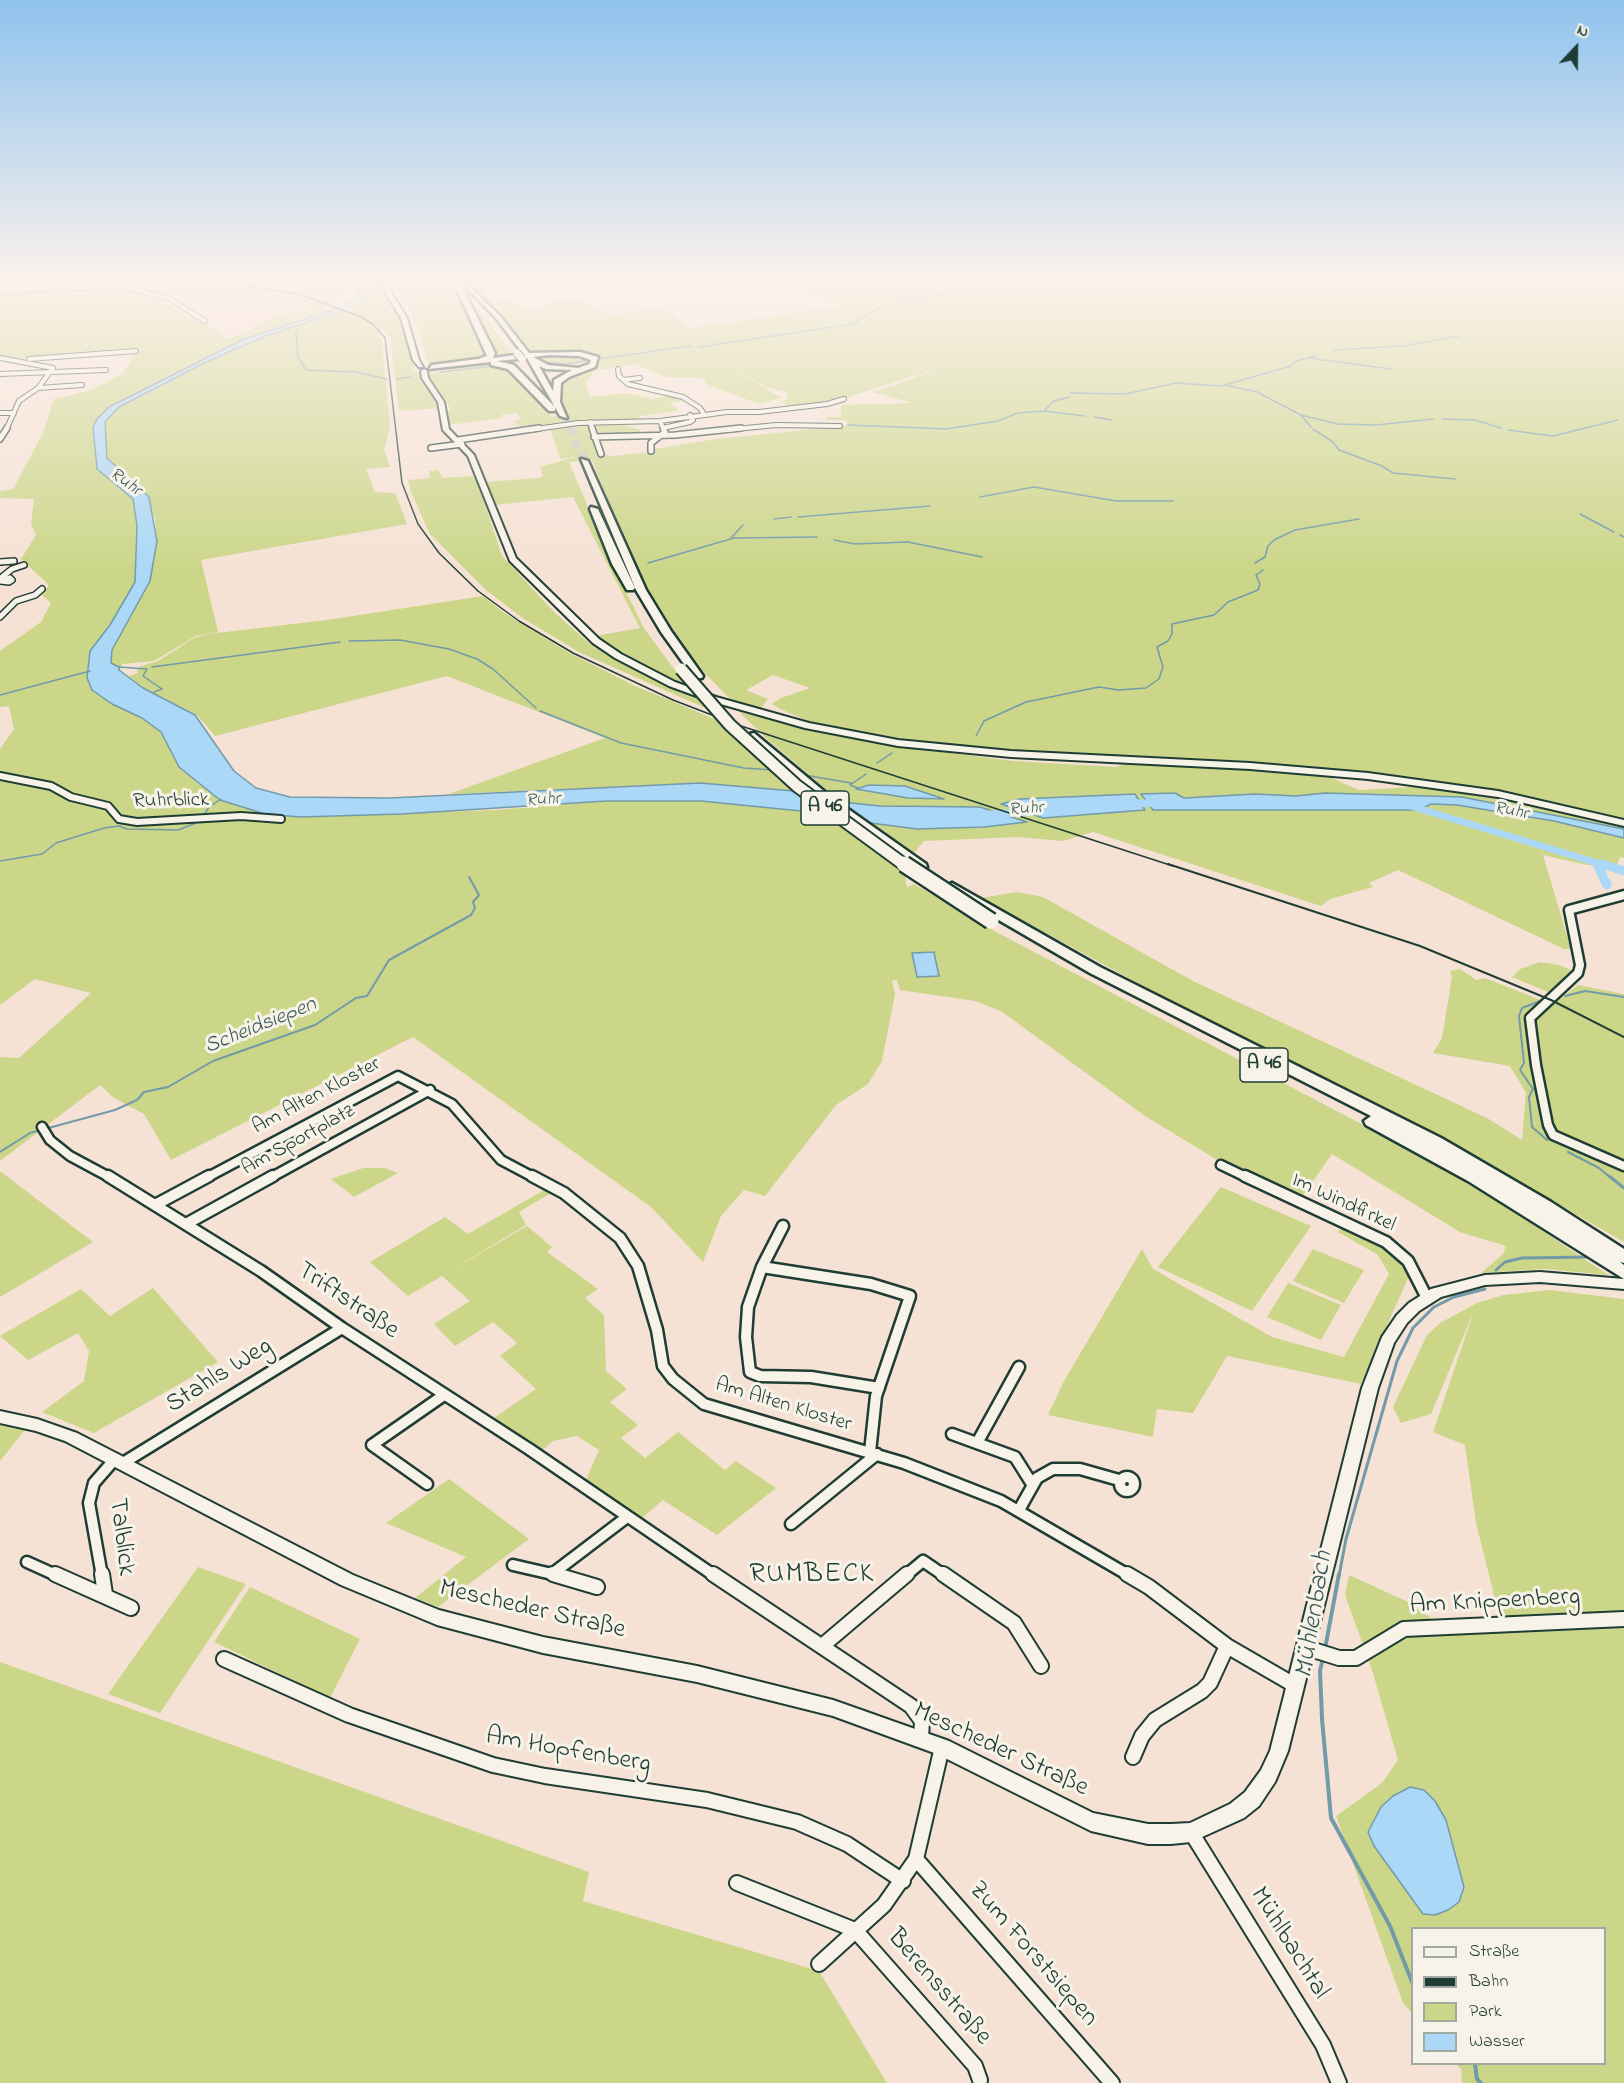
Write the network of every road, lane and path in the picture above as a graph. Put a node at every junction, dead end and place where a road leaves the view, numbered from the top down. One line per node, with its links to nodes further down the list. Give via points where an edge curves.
1 (45, 376): 10 (street)
2 (424, 376): 24 (main road, via 441,402 446,430)
3 (521, 376): 12 (highway)
4 (536, 376): 12 (highway)
5 (564, 376): 12 (highway, via 557,382)
6 (619, 376): 8 (street)
7 (640, 378): 8 (street)
8 (623, 380): 15 (street, via 647,390 683,397)
9 (82, 385): 10 (street)
10 (38, 388): 14 (street, via 19,401)
11 (844, 399): 15 (street, via 759,412)
12 (557, 411)
13 (0, 413): 14 (street)
14 (14, 413): 23 (street)
15 (704, 414): 16 (street)
16 (690, 415): 17 (street); 20 (street, via 690,423)
17 (660, 420): 18 (street); 20 (street)
18 (590, 422): 22 (street); 24 (street)
19 (840, 426): 21 (street, via 776,425)
20 (663, 428): 21 (street)
21 (662, 435): 22 (street); 26 (street, via 651,443)
22 (594, 436): 27 (street)
23 (0, 439)
24 (460, 442): 25 (street); 36 (main road, via 469,452 513,559 596,641 672,684 759,713 878,740 954,749 1267,767 1384,778 1498,794)
25 (431, 448)
26 (651, 451)
27 (601, 454)
28 (14, 561): 29 (street)
29 (0, 562)
30 (24, 565): 31 (street, via 12,569 2,578)
31 (3, 582)
32 (42, 589): 33 (street, via 16,601)
33 (0, 617)
34 (0, 776): 35 (street, Ruhrblick, via 51,786 71,797 108,806 119,819 137,822 241,816)
35 (281, 819)
36 (1624, 823)
37 (1624, 896): 42 (street, via 1569,910 1579,970 1531,1016 1530,1022 1553,1135)
38 (995, 918): 38 (highway, A 46, bridge, via 883,851 797,786 730,725 681,669 616,564 580,461 641,590 698,676 754,736 827,800); 44 (highway, A 46, via 1134,1000)
39 (430, 1090): 43 (street, Am Alten Kloster, via 398,1076); 45 (street, Am Sportplatz); 59 (street, Am Alten Kloster, via 452,1104 501,1160 564,1193 626,1245 649,1301 661,1363 678,1384 714,1409)
40 (42, 1127): 43 (street, Triftstraße, via 50,1140 70,1156)
41 (1221, 1165): 51 (street, Im Windfirkel, via 1386,1242 1407,1261)
42 (1624, 1166)
43 (155, 1205): 45 (street, Triftstraße)
44 (1540, 1210): 47 (highway, A 46); 49 (highway, A 46)
45 (186, 1224): 52 (street, Triftstraße)
46 (783, 1226): 48 (street)
47 (1624, 1257)
48 (762, 1267): 54 (street, via 747,1314 750,1372); 54 (street, via 909,1294)
49 (1624, 1273)
50 (1624, 1284): 51 (main road, Mescheder Straße, via 1502,1279 1467,1284)
51 (1426, 1298): 76 (main road, Mescheder Straße, via 1402,1319 1387,1341 1370,1388 1350,1459)
52 (342, 1328): 55 (street, Triftstraße); 60 (street, Stahls Weg)
53 (1019, 1367): 58 (street)
54 (879, 1388): 59 (street)
55 (444, 1395): 62 (street, via 372,1444); 65 (street, Triftstraße)
56 (0, 1417): 60 (main road, Mescheder Straße, via 53,1430)
57 (952, 1434): 58 (street)
58 (977, 1443): 63 (street, via 1015,1457)
59 (873, 1453): 64 (street, Am Alten Kloster, via 957,1481); 66 (street, Am Alten Kloster)
60 (119, 1461): 71 (street, Talblick, via 94,1483 88,1503); 80 (main road, Mescheder Straße, via 347,1580 437,1617 543,1645 779,1693)
61 (1119, 1480): 63 (street, via 1093,1471 1061,1468 1041,1474)
62 (427, 1484)
63 (1032, 1484): 64 (street)
64 (1019, 1510): 75 (street, Am Alten Kloster, via 1149,1587)
65 (627, 1517): 69 (street); 74 (street, Triftstraße)
66 (791, 1524)
67 (27, 1562): 71 (street, Talblick)
68 (513, 1565): 69 (street)
69 (552, 1575): 70 (street)
70 (597, 1587)
71 (105, 1594): 72 (street, Talblick)
72 (131, 1608)
73 (1624, 1619): 76 (street, Am Knippenberg, via 1404,1629 1362,1656 1333,1657)
74 (822, 1646): 78 (street, via 923,1561 1014,1623); 80 (street, Triftstraße, via 911,1706 922,1721)
75 (1227, 1646): 79 (street, Am Alten Kloster); 82 (street, via 1210,1683 1155,1720)
76 (1311, 1650): 79 (main road, Mescheder Straße)
77 (224, 1659): 85 (street, Am Hopfenberg, via 349,1715 481,1761 546,1776 707,1800 797,1822 847,1844)
78 (1041, 1666)
79 (1296, 1686): 83 (main road, Mescheder Straße, via 1279,1751 1252,1799 1220,1821)
80 (921, 1738): 81 (main road, Mescheder Straße)
81 (942, 1747): 83 (main road, Mescheder Straße, via 1091,1822 1148,1834); 84 (street)
82 (1133, 1757)
83 (1191, 1832): 91 (street, Mühlbachtal, via 1323,2045)
84 (916, 1859): 85 (street); 90 (street, Zum Forstsiepen)
85 (903, 1881): 87 (street, via 884,1905)
86 (737, 1883): 87 (street)
87 (855, 1930): 88 (street); 89 (street, Berensstraße, via 975,2066)
88 (819, 1964)
89 (980, 2080)
90 (1112, 2083)
91 (1339, 2083)

